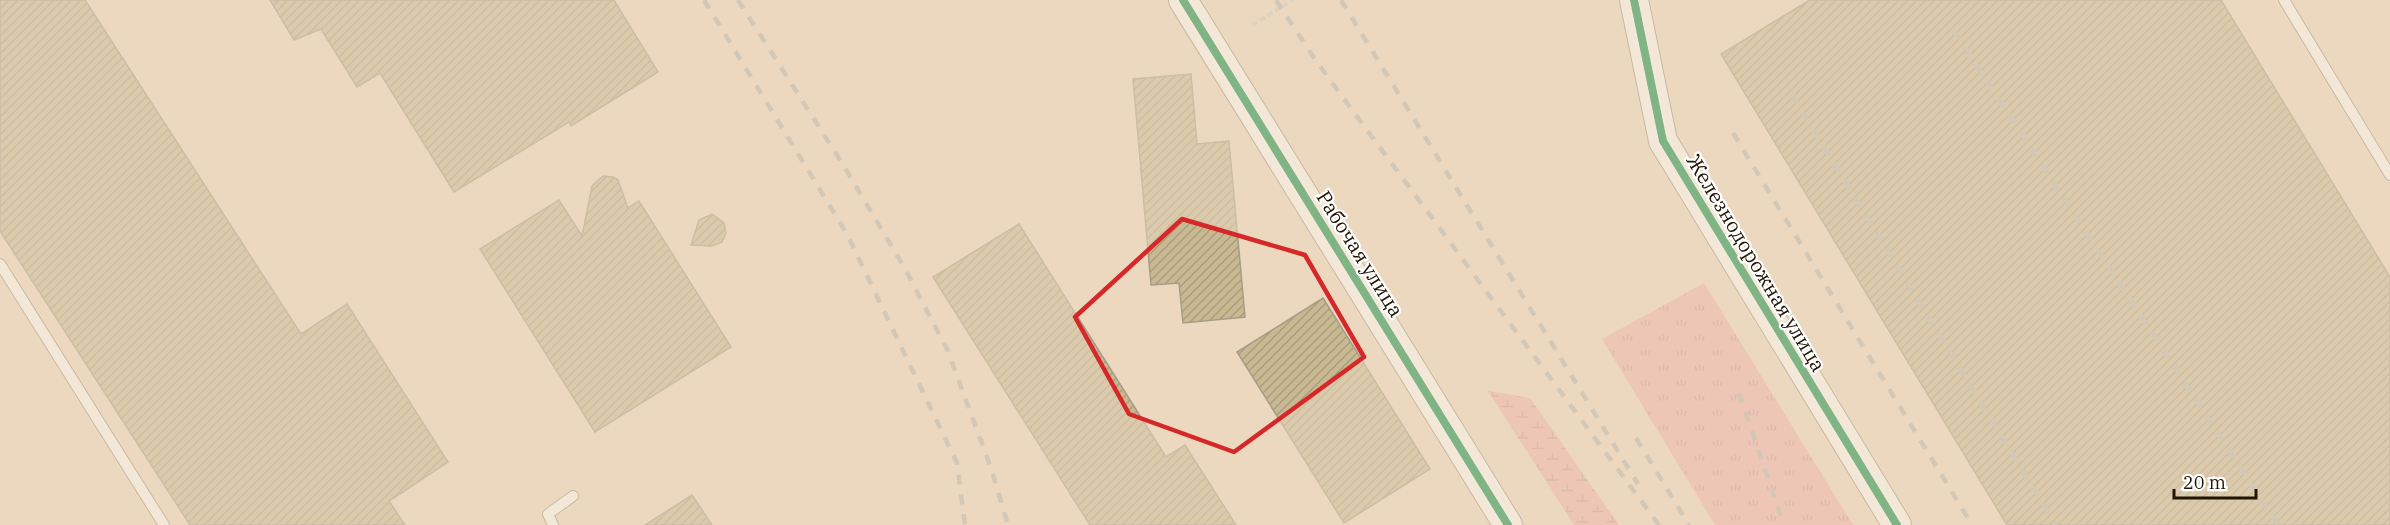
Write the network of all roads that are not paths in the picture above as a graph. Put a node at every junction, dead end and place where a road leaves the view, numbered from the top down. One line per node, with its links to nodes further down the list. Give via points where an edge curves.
1 (1183, 0): 9 (street, Рабочая улица)
2 (1634, 0): 10 (street, Железнодорожная улица, via 1663,141)
3 (2284, 0): 4 (lane)
4 (2390, 175)
5 (0, 264): 7 (lane)
6 (573, 496): 8 (lane, via 548,514)
7 (164, 525)
8 (553, 525)
9 (1508, 525)
10 (1897, 525)

